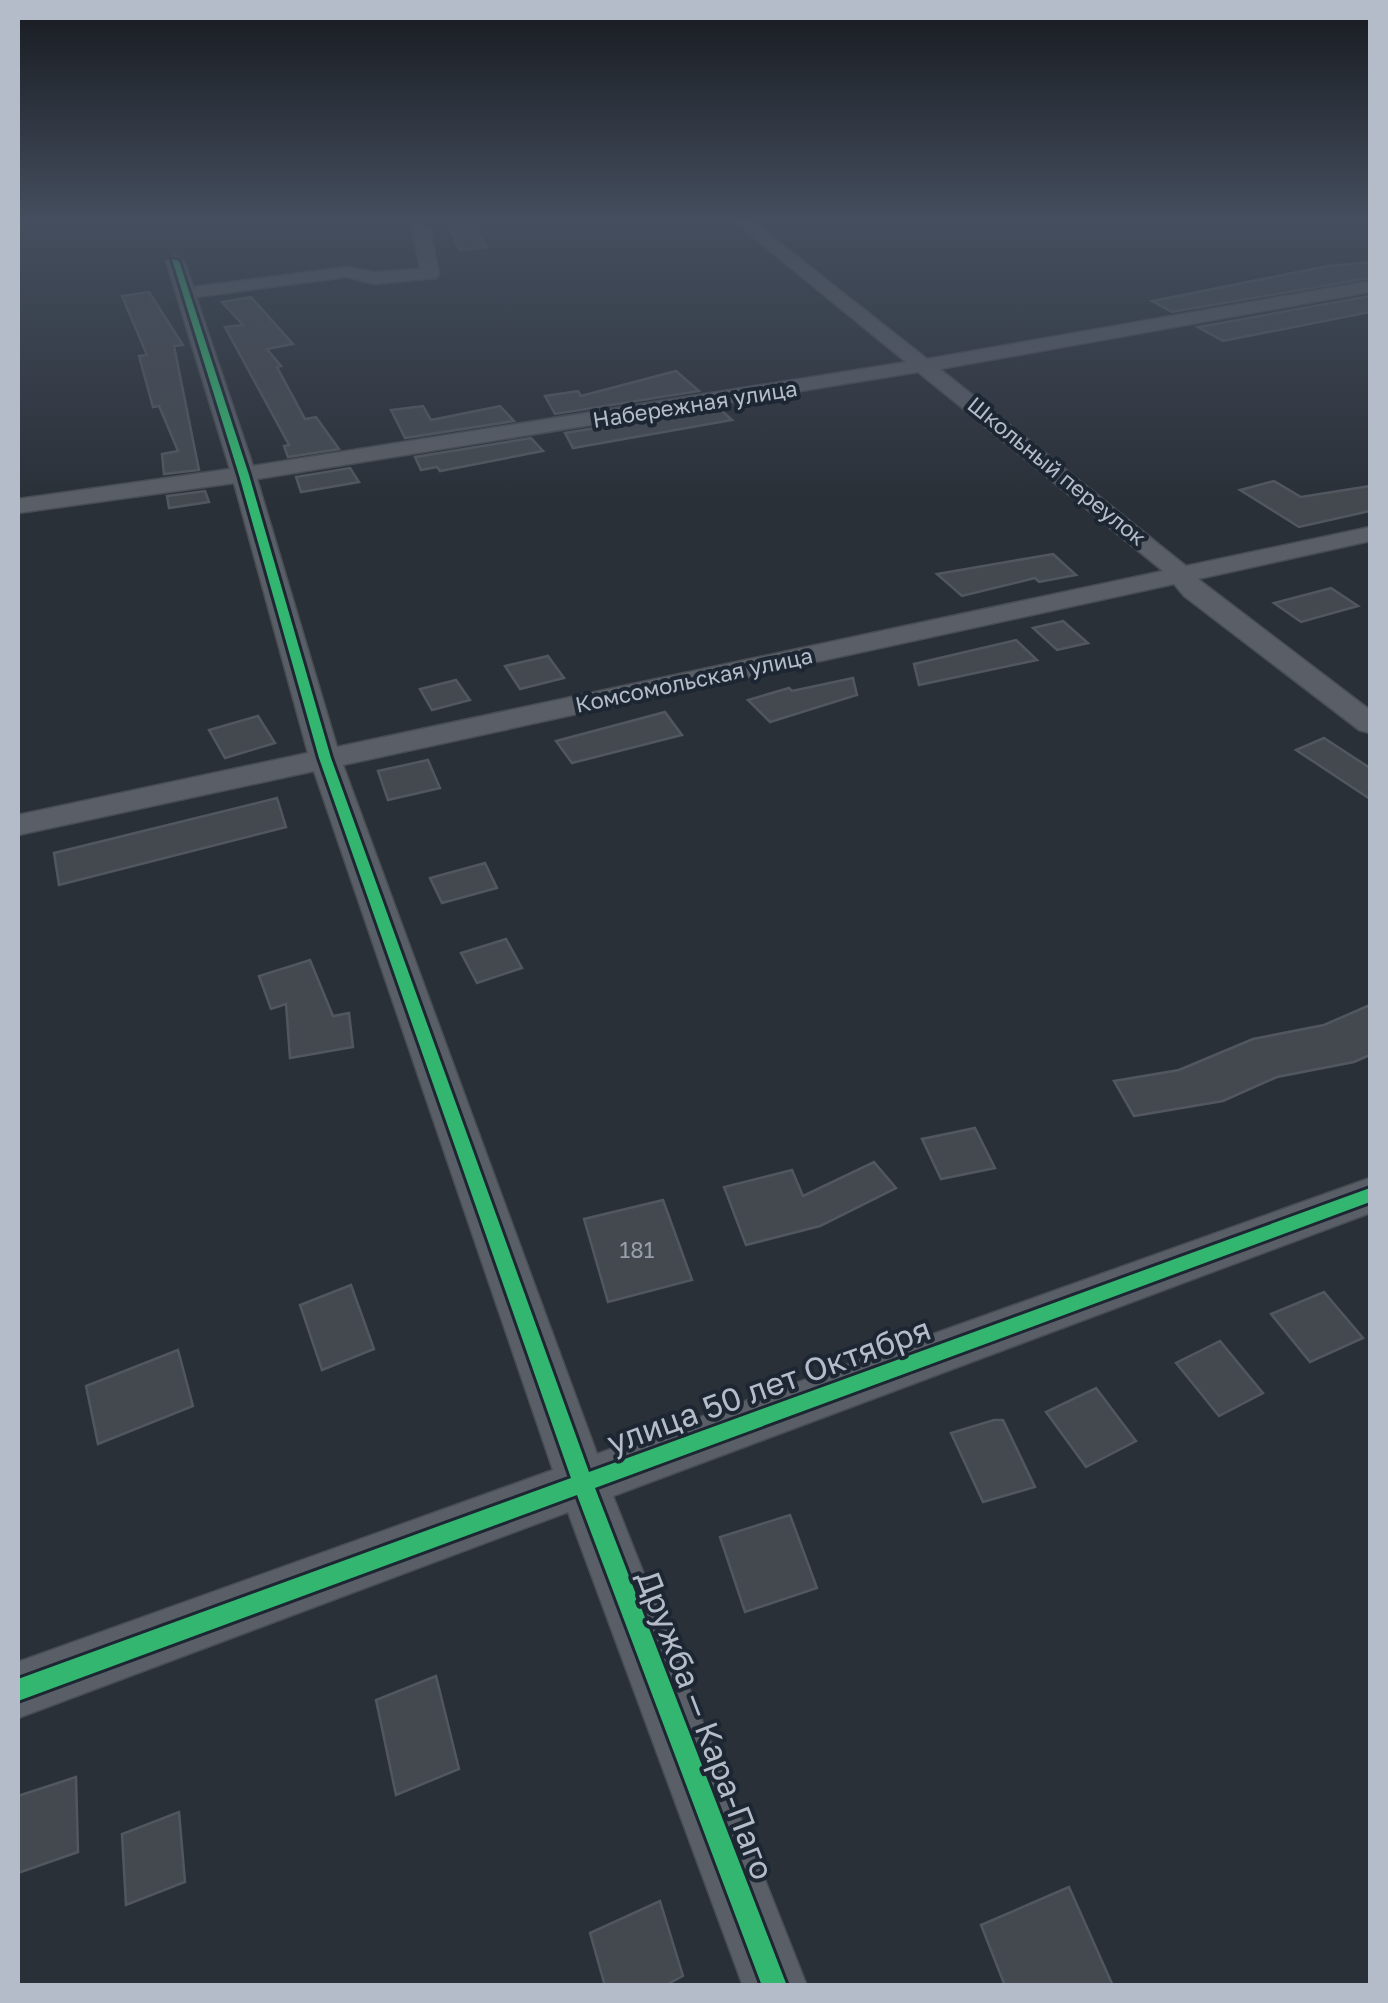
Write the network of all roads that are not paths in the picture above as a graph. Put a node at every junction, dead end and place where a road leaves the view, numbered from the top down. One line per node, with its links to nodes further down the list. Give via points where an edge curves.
1 (192, 313): 5 (street, Дружба — Кара-Паго)
2 (860, 313): 4 (street, Школьный переулок)
3 (1220, 313): 4 (street, Набережная улица)
4 (929, 367): 5 (street, Набережная улица); 8 (street, Школьный переулок)
5 (244, 476): 6 (street, Набережная улица); 10 (street, Дружба — Кара-Паго)
6 (18, 506)
7 (1365, 547): 8 (street, Комсомольская улица, via 1334,542)
8 (1181, 576): 9 (street, Школьный переулок); 10 (street, Комсомольская улица)
9 (1370, 724)
10 (326, 758): 11 (street, Комсомольская улица); 13 (street, Дружба — Кара-Паго)
11 (18, 825)
12 (1370, 1194): 13 (street, улица 50 лет Октября)
13 (584, 1484): 14 (street, улица 50 лет Октября); 15 (street, Дружба — Кара-Паго)
14 (18, 1690)
15 (775, 1986)

